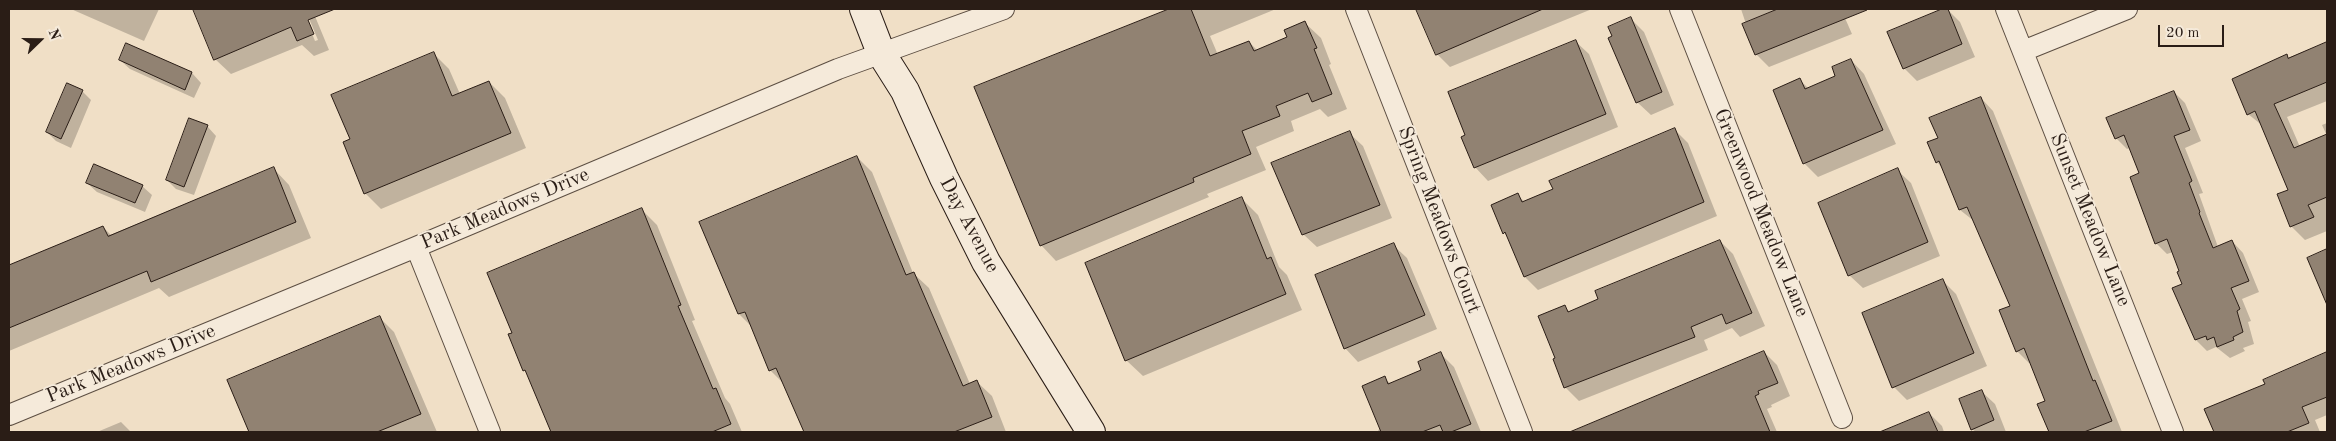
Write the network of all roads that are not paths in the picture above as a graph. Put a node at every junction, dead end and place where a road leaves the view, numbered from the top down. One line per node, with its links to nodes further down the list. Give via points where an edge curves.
1 (864, 9): 8 (street, Day Avenue)
2 (1004, 9): 8 (street, Park Meadows Drive)
3 (1356, 9): 14 (street, Spring Meadows Court)
4 (1680, 9): 11 (street, Greenwood Meadow Lane)
5 (2006, 9): 7 (street, Sunset Meadow Lane)
6 (2127, 9): 7 (street)
7 (2023, 51): 15 (street, Sunset Meadow Lane)
8 (881, 53): 9 (street, Park Meadows Drive); 13 (street, Day Avenue, via 906,91 986,262)
9 (416, 247): 10 (street, Park Meadows Drive); 12 (street)
10 (9, 415)
11 (1842, 418)
12 (490, 432)
13 (1092, 432)
14 (1522, 432)
15 (2173, 432)

